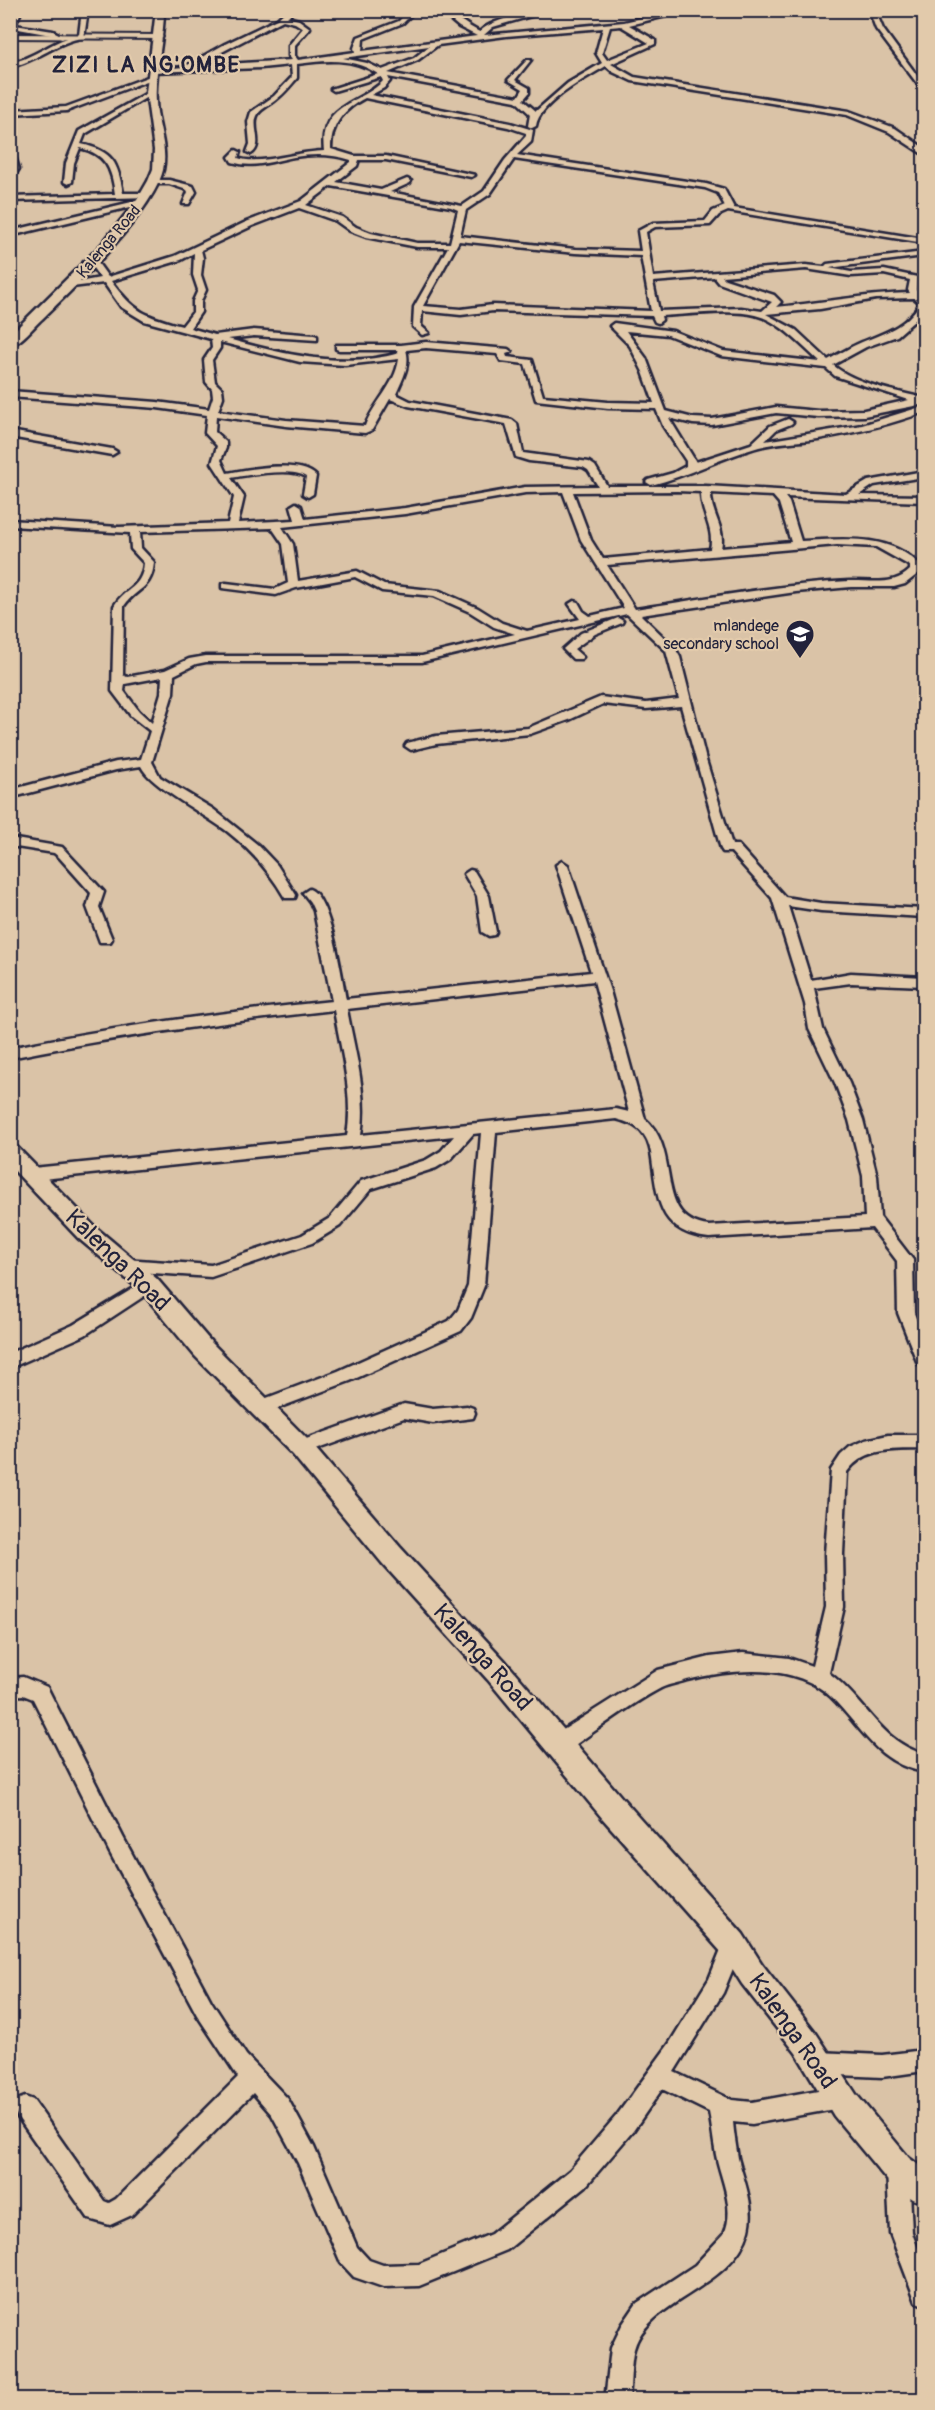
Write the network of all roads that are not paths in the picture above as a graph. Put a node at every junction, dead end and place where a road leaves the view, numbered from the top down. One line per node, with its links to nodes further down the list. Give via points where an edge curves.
1 (85, 10): 17 (street)
2 (160, 10): 18 (main road, Kalenga Road)
3 (292, 10): 10 (street)
4 (413, 10): 20 (street, via 401,22 360,38)
5 (442, 10): 15 (street)
6 (549, 10): 15 (street, via 491,26)
7 (688, 10): 11 (street)
8 (872, 10): 30 (street, via 884,36)
9 (15, 12): 13 (street)
10 (281, 18): 22 (street, via 307,28 292,45); 26 (street)
11 (622, 24): 12 (street); 24 (street, via 653,41)
12 (607, 25): 15 (street); 24 (street, via 599,53)
13 (11, 27): 16 (street)
14 (10, 36): 16 (street)
15 (481, 36): 19 (street)
16 (62, 37): 17 (street)
17 (80, 37): 18 (street); 25 (street, via 60,41 25,62)
18 (159, 37): 28 (main road, Kalenga Road)
19 (436, 44): 20 (street); 27 (street)
20 (359, 53): 21 (street)
21 (331, 57): 22 (street); 27 (street)
22 (295, 62): 26 (street); 45 (street, via 295,77 290,84 255,112)
23 (529, 62): 33 (street, via 511,80 526,88)
24 (607, 63): 39 (street, via 570,84); 43 (street, via 622,76 645,82 849,113 892,130)
25 (10, 65)
26 (184, 69): 28 (street)
27 (383, 73): 29 (street); 32 (street, via 387,81 384,85); 33 (street)
28 (153, 74): 31 (main road, Kalenga Road); 34 (street)
29 (334, 89)
30 (924, 89)
31 (151, 93): 38 (street); 57 (main road, Kalenga Road, via 159,150)
32 (364, 96): 40 (street); 46 (street, via 351,102 329,126 327,150)
33 (519, 100): 39 (street, via 531,108)
34 (65, 110): 35 (street); 36 (street)
35 (10, 112)
36 (81, 112)
37 (96, 114): 38 (street)
38 (111, 115): 42 (street, via 81,133)
39 (533, 117): 40 (street)
40 (530, 132): 48 (street, via 530,138)
41 (11, 144): 47 (street)
42 (76, 145): 56 (street); 60 (street, via 100,150 109,158)
43 (924, 151)
44 (236, 152): 46 (street, via 235,160 249,163)
45 (251, 152)
46 (333, 153): 49 (street)
47 (11, 155): 54 (street, via 15,170)
48 (512, 157): 65 (street, via 706,186 721,191); 66 (street, via 484,195)
49 (354, 158): 50 (street, via 380,158); 51 (street, via 354,164)
50 (428, 167): 52 (street); 53 (street, via 428,174)
51 (345, 171): 58 (street); 59 (street)
52 (471, 175)
53 (442, 179)
54 (10, 180)
55 (407, 181): 59 (street)
56 (68, 182)
57 (152, 182): 62 (main road, Kalenga Road); 63 (street, via 190,188 192,192)
58 (329, 183): 59 (street); 64 (street)
59 (380, 192): 66 (street)
60 (119, 195): 61 (street); 62 (street)
61 (10, 198)
62 (143, 199): 67 (street); 73 (main road, Kalenga Road)
63 (186, 202)
64 (298, 205): 69 (street, via 328,214 369,235 417,245); 70 (street)
65 (728, 208): 68 (street); 71 (street, via 707,223 644,228)
66 (462, 209): 69 (street)
67 (10, 234)
68 (924, 241)
69 (455, 242): 71 (street); 80 (street)
70 (197, 249): 76 (street); 86 (street, via 197,275 202,290 197,312)
71 (646, 254): 77 (street)
72 (924, 254): 74 (street)
73 (92, 261): 76 (street); 78 (main road, Kalenga Road)
74 (806, 267): 75 (street); 79 (street, via 845,274 899,274 915,280 912,290)
75 (716, 274): 77 (street); 81 (street, via 722,281 771,297 777,302)
76 (106, 280): 78 (street); 86 (street, via 133,312)
77 (648, 280): 83 (street)
78 (72, 284): 91 (main road, Kalenga Road)
79 (920, 295): 81 (street, via 876,296 832,305); 96 (street, via 923,307 898,332 862,345)
80 (418, 308): 82 (street); 88 (street, via 417,327)
81 (769, 310): 84 (street)
82 (580, 312): 83 (street); 85 (street)
83 (656, 313): 84 (street); 87 (street)
84 (759, 313): 96 (street, via 793,332)
85 (616, 327): 87 (street); 100 (street, via 632,344)
86 (185, 330): 89 (street)
87 (658, 332): 96 (street, via 722,353)
88 (425, 333)
89 (215, 338): 90 (street, via 254,333); 94 (street, via 321,362); 101 (street, via 216,348 208,360 218,397)
90 (314, 338)
91 (10, 342)
92 (339, 347): 94 (street, via 378,346)
93 (500, 351): 94 (street, via 426,345); 95 (street); 100 (street, via 504,359 529,362 539,398)
94 (402, 352): 97 (street)
95 (530, 354)
96 (826, 365): 99 (street, via 854,381)
97 (392, 392): 101 (street, via 365,430); 112 (street, via 394,398 408,403 508,422 512,424 519,454 586,464)
98 (10, 394): 101 (street, via 139,403)
99 (924, 403): 102 (street, via 864,413 776,410 723,421); 106 (street, via 885,424)
100 (661, 409): 102 (street); 105 (street)
101 (212, 413): 110 (street, via 210,433 222,446 216,463)
102 (693, 421): 105 (street)
103 (788, 422): 106 (street, via 773,428)
104 (10, 434): 107 (street)
105 (675, 436): 108 (street, via 692,461)
106 (755, 445): 108 (street)
107 (112, 452)
108 (691, 467): 111 (street)
109 (924, 474): 118 (street, via 872,483)
110 (226, 476): 116 (street, via 299,470 311,476); 124 (street, via 239,497)
111 (674, 476): 113 (street); 117 (street)
112 (604, 488): 113 (street); 115 (street)
113 (624, 488): 114 (street)
114 (706, 489): 117 (street); 127 (street, via 707,508 718,529)
115 (567, 490): 121 (street, via 525,490 405,511); 128 (street, via 586,540)
116 (308, 494)
117 (773, 494): 118 (street); 126 (street, via 784,502)
118 (848, 497): 119 (street)
119 (924, 499)
120 (296, 506): 121 (street)
121 (301, 522): 123 (street)
122 (10, 523): 125 (street)
123 (274, 525): 124 (street); 129 (street, via 285,535)
124 (232, 527): 125 (street)
125 (135, 529): 137 (street, via 135,549 150,565 148,578 120,605 116,667)
126 (797, 544): 127 (street); 132 (street, via 878,543 911,560 915,571 897,584 829,586)
127 (715, 551): 128 (street)
128 (601, 562): 132 (street)
129 (293, 585): 130 (street, via 273,592); 134 (street, via 357,573 382,588 436,593 498,625)
130 (226, 586)
131 (574, 604): 133 (street)
132 (633, 613): 133 (street); 135 (street, via 584,636 568,649); 138 (street, via 671,650)
133 (587, 619): 134 (street)
134 (526, 633): 136 (street, via 422,659 206,659)
135 (577, 657)
136 (168, 673): 137 (street, via 130,681); 139 (street, via 168,693)
137 (120, 678): 139 (street, via 118,691 128,706)
138 (686, 702): 140 (street, via 646,706 601,700 530,731); 148 (street, via 700,760 730,849)
139 (157, 730): 141 (street)
140 (411, 746)
141 (146, 762): 142 (street); 147 (street, via 147,772 155,779 187,797 260,854)
142 (10, 794)
143 (10, 842): 151 (street, via 63,854 98,892 93,907)
144 (562, 865): 152 (street)
145 (470, 874): 150 (street, via 483,896)
146 (309, 893): 155 (street, via 320,911)
147 (290, 895)
148 (780, 900): 149 (street, via 821,907); 154 (street)
149 (924, 913)
150 (489, 932)
151 (105, 939)
152 (599, 976): 155 (street); 157 (street)
153 (924, 981): 154 (street, via 851,978)
154 (806, 985): 163 (street, via 816,1029 856,1120 870,1176)
155 (339, 1004): 156 (street, via 183,1023); 160 (street, via 355,1093 357,1118)
156 (10, 1053)
157 (638, 1120): 158 (street, via 616,1114); 163 (street, via 659,1151 668,1205 678,1221 689,1228 709,1232)
158 (489, 1126): 159 (street); 168 (street, via 476,1286 465,1313 449,1330)
159 (470, 1128): 160 (street); 164 (street, via 447,1155 431,1164 366,1185 335,1222 307,1239 211,1271)
160 (353, 1141): 162 (street)
161 (10, 1152): 162 (main road, Kalenga Road)
162 (33, 1174): 164 (main road, Kalenga Road, via 86,1232)
163 (875, 1222): 166 (street, via 904,1260 906,1313)
164 (124, 1265): 165 (main road, Kalenga Road)
165 (149, 1285): 167 (street, via 79,1330); 168 (main road, Kalenga Road, via 203,1349)
166 (924, 1359)
167 (10, 1361)
168 (262, 1407): 171 (main road, Kalenga Road)
169 (468, 1413): 171 (street, via 448,1416 404,1411)
170 (924, 1442): 172 (street, via 873,1444 856,1451 839,1470 835,1607)
171 (301, 1448): 174 (main road, Kalenga Road)
172 (819, 1677): 174 (street, via 789,1666 743,1662 658,1679); 175 (street, via 837,1690 887,1747)
173 (10, 1687): 180 (street, via 23,1686 40,1693 204,2008)
174 (559, 1744): 176 (main road, Kalenga Road)
175 (924, 1763)
176 (733, 1944): 178 (main road, Kalenga Road); 179 (street, via 716,1986)
177 (924, 2061): 178 (street, via 882,2066)
178 (818, 2062): 181 (main road, Kalenga Road)
179 (658, 2076): 180 (street, via 625,2123 578,2178 498,2242 419,2275 383,2276 362,2269 349,2255 306,2155 280,2107); 182 (street)
180 (253, 2077): 183 (street, via 124,2207 110,2214 97,2211)
181 (840, 2097): 182 (street, via 752,2113); 184 (main road, Kalenga Road)
182 (719, 2104): 187 (street, via 740,2206 738,2229 732,2242 703,2273 645,2311 635,2325 623,2348)
183 (25, 2108)
184 (898, 2169): 185 (main road, Kalenga Road); 186 (street, via 901,2233)
185 (924, 2188)
186 (924, 2294)
187 (617, 2400)

